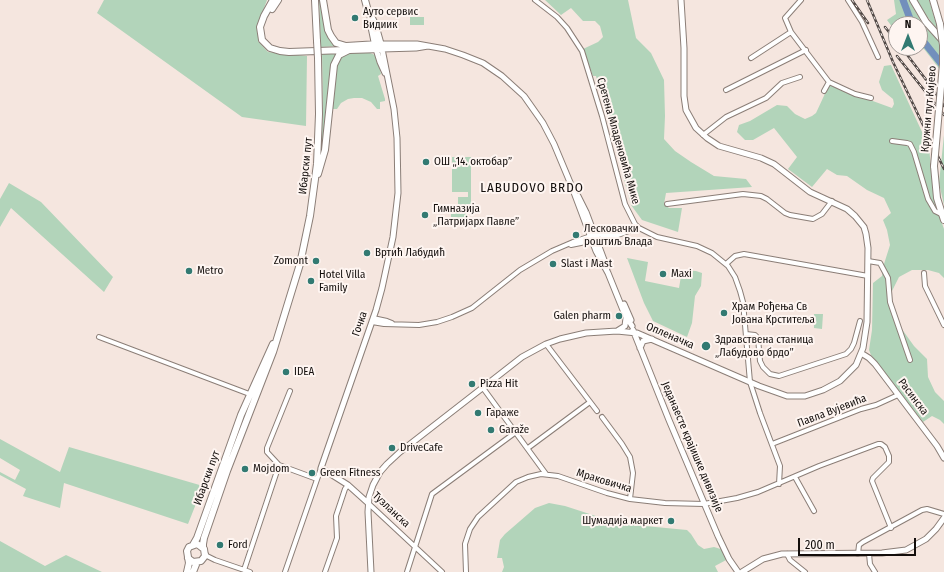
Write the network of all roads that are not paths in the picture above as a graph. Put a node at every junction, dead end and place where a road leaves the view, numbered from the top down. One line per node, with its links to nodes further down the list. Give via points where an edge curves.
1 (273, 0): 17 (main road, via 260,27 262,40 270,48 280,52)
2 (278, 0): 17 (main road, via 264,26 266,38 271,44 292,49)
3 (311, 0): 13 (main road)
4 (315, 0): 13 (main road, Ибарски пут)
5 (323, 0): 17 (main road, via 331,36 336,43)
6 (365, 0): 16 (main road)
7 (535, 0): 32 (street, Сретена Младеновића Мике, via 557,17 582,51 625,204)
8 (681, 0): 26 (street, Опленачка, via 686,110)
9 (801, 0): 14 (street, via 785,18)
10 (848, 0): 19 (street, via 862,22)
11 (913, 0): 15 (main road, via 926,22)
12 (933, 0): 31 (main road, Кружни пут Кијево, bridge, via 940,24 944,58 934,166 936,191)
13 (316, 23): 28 (main road, Ибарски пут, bridge, via 319,134)
14 (791, 32): 18 (street); 20 (street)
15 (944, 42)
16 (378, 47): 17 (main road, Једанаесте крајишке дивизије); 33 (street, Једанаесте крајишке дивизије, via 428,46 450,51 483,64 519,90 530,102 554,144 572,187 584,207); 40 (street, Гочка, via 394,109 398,193 392,244)
17 (348, 48): 28 (main road, via 339,55 334,65 325,150)
18 (806, 50): 22 (street); 23 (street)
19 (878, 57)
20 (751, 58)
21 (800, 77): 26 (street, via 782,83 766,98 732,114)
22 (829, 82): 24 (street); 25 (street)
23 (726, 90)
24 (824, 91)
25 (871, 98)
26 (703, 135): 29 (street, Опленачка, via 722,147 770,161 810,192)
27 (892, 141): 31 (street, via 910,144 928,200 935,212)
28 (315, 180): 56 (main road, Ибарски пут, via 300,264 273,352)
29 (832, 201): 30 (street, via 822,214 813,219 790,216 761,196 743,194); 34 (street, Опленачка, via 848,209 860,221 866,234)
30 (667, 204)
31 (943, 217)
32 (637, 226): 33 (street, via 615,236); 35 (street, via 657,237 702,248)
33 (594, 238): 38 (street, Једанаесте крајишке дивизије, via 603,266); 40 (street, via 567,245 538,258 481,302 440,322 408,325)
34 (868, 261): 37 (street, Опленачка); 52 (street, via 880,263 888,278 890,302)
35 (726, 264): 37 (street, via 735,256 744,254); 46 (street, via 735,277 740,291)
36 (924, 273): 42 (street, via 925,286)
37 (868, 276): 51 (street, Опленачка, via 866,333)
38 (616, 291): 39 (street, Једанаесте крајишке дивизије); 43 (street, Једанаесте крајишке дивизије, via 629,313)
39 (625, 315): 43 (street, Једанаесте крајишке дивизије); 44 (street, via 625,325)
40 (372, 320): 66 (street, Гочка)
41 (860, 321): 46 (street, via 854,343 846,354 779,376 770,374 763,367 758,338)
42 (944, 325)
43 (632, 326): 45 (street, Једанаесте крајишке дивизије)
44 (617, 331): 45 (street, Опленачка); 49 (street, Опленачка, via 586,333)
45 (634, 332): 48 (street, Опленачка); 50 (street, Једанаесте крајишке дивизије)
46 (746, 334): 53 (street)
47 (99, 337): 56 (street)
48 (654, 339): 50 (street, via 643,341); 53 (street, Опленачка)
49 (546, 344): 54 (street, Опленачка, via 522,357); 58 (street)
50 (640, 348): 74 (street, Једанаесте крајишке дивизије)
51 (861, 353): 53 (street, Опленачка, via 856,365 845,377 830,388 811,394 782,395); 57 (street, Расинска, via 871,360)
52 (910, 360)
53 (750, 382): 62 (street)
54 (483, 388): 61 (street); 73 (street, Опленачка, via 387,464 373,485)
55 (290, 391): 65 (street, via 267,450)
56 (253, 395): 79 (main road, Ибарски пут, via 241,415); 81 (main road, Ибарски пут, via 202,544)
57 (898, 395): 62 (street, Павла Вујевића); 64 (street, Расинска)
58 (590, 402): 59 (street); 63 (street)
59 (597, 411)
60 (602, 417): 72 (street, via 630,457 633,473)
61 (516, 432): 63 (street); 80 (street, via 432,494)
62 (772, 444): 70 (street, via 781,468)
63 (528, 448): 67 (street)
64 (944, 458)
65 (279, 465): 69 (street); 88 (street)
66 (321, 468): 69 (street, Гочка); 71 (street, Тузланска)
67 (546, 474): 72 (street, Мраковичка); 97 (street, Мраковичка, via 528,476 516,482 479,515 470,529 465,544)
68 (795, 477): 70 (street, Мраковичка); 75 (street); 78 (street, Мраковичка, via 881,444 885,447 889,462 872,481)
69 (317, 479): 92 (street, Гочка)
70 (779, 484): 74 (street, Мраковичка, via 742,497)
71 (348, 485): 73 (street, Тузланска); 93 (street, via 336,516 337,538)
72 (630, 498): 74 (street, Мраковичка, via 665,504)
73 (368, 503): 80 (street, Тузланска); 94 (street, Опленачка)
74 (704, 504): 98 (street, Једанаесте крајишке дивизије, via 724,550)
75 (814, 511)
76 (944, 514): 78 (street, via 924,509)
77 (944, 518): 84 (street, via 932,534 911,548)
78 (892, 528): 83 (street, via 859,545)
79 (193, 545): 81 (main road, via 199,545); 85 (main road, via 187,551)
80 (416, 547): 95 (street); 96 (street, Тузланска)
81 (204, 550): 86 (street, via 207,556); 87 (main road, via 204,558)
82 (787, 554): 83 (street); 99 (street, via 763,560); 100 (street, via 790,560)
83 (858, 554): 84 (street)
84 (869, 554): 101 (street, via 870,564)
85 (188, 558): 87 (main road); 89 (main road)
86 (215, 560): 87 (street); 88 (street)
87 (199, 562): 90 (main road)
88 (242, 570): 91 (street)
89 (186, 572)
90 (193, 572)
91 (250, 572)
92 (285, 572)
93 (325, 572)
94 (372, 572)
95 (407, 572)
96 (442, 572)
97 (466, 572)
98 (738, 572)
99 (742, 572)
100 (805, 572)
101 (875, 572)

